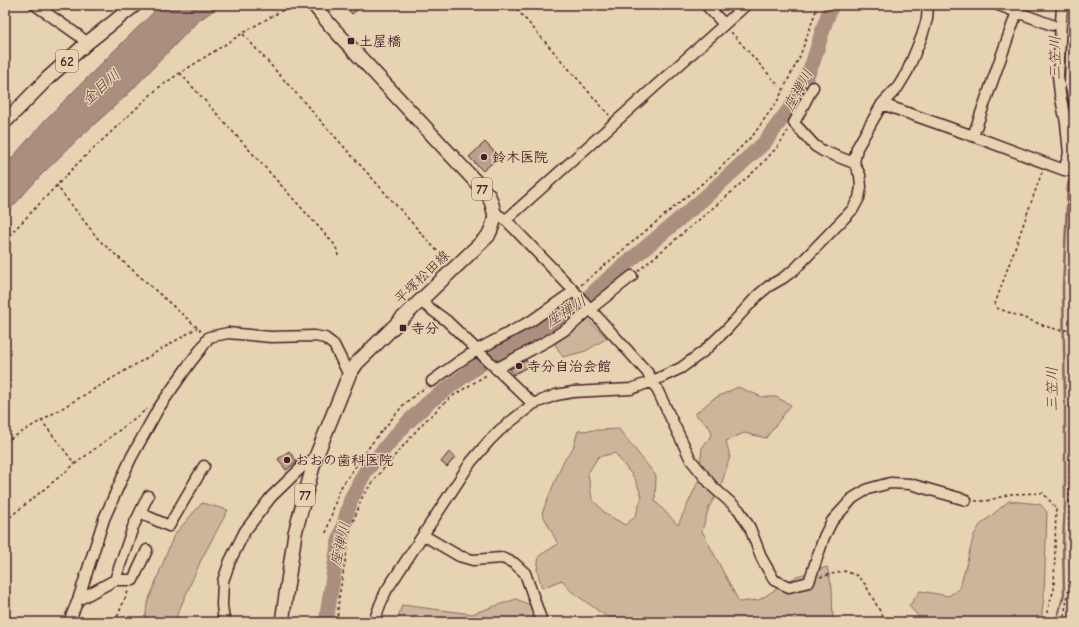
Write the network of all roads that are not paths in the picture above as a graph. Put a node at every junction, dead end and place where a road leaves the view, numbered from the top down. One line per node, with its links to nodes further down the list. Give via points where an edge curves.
1 (35, 5): 13 (street)
2 (135, 5): 13 (main road, 62)
3 (706, 5): 11 (street)
4 (746, 5): 11 (street)
5 (928, 5): 16 (street, via 922,36 907,72 898,87)
6 (998, 5): 10 (street)
7 (1062, 5): 20 (street, via 1058,76 1066,123)
8 (1073, 5): 15 (street, via 1070,83)
9 (316, 6): 21 (main road, 77, via 330,25 489,196)
10 (1017, 12): 12 (street); 18 (street)
11 (724, 24): 21 (street, via 616,122)
12 (1052, 24)
13 (87, 43): 17 (main road, 62)
14 (813, 87): 19 (street, via 794,123 823,152)
15 (1074, 100)
16 (882, 104): 18 (street); 19 (street, via 857,148)
17 (5, 122)
18 (973, 136): 20 (street)
19 (854, 163): 30 (street, via 860,175 861,188 853,209 795,269 758,295 704,351 681,368)
20 (1069, 171)
21 (501, 216): 23 (street); 24 (main road, 平塚松田線 / 77, via 488,236)
22 (632, 276): 25 (street)
23 (574, 291): 25 (street); 26 (street, via 530,321)
24 (420, 301): 26 (street, via 447,320); 28 (main road, 平塚松田線 / 77, via 357,363)
25 (590, 310): 27 (street, via 543,344); 30 (street)
26 (478, 351): 27 (street); 29 (street)
27 (496, 369): 31 (street)
28 (349, 375): 32 (main road, 平塚松田線 / 77); 40 (street, via 334,345 326,338 228,333 209,337 158,409 130,458 104,519)
29 (432, 381)
30 (653, 381): 31 (street, via 631,388 556,395); 35 (street, via 691,460 713,487 739,510 774,580 790,587 809,582 832,521 853,498 868,489 890,483 910,484)
31 (533, 404): 37 (street, via 500,430 471,462)
32 (315, 459): 42 (street, via 304,465 271,497 245,531 230,560 223,581); 43 (main road, 平塚松田線 / 77, via 295,533)
33 (204, 466): 36 (street, via 169,526)
34 (148, 496): 36 (street)
35 (966, 500)
36 (140, 513): 39 (street, via 132,527)
37 (423, 534): 44 (street, via 386,591); 45 (street, via 459,556 473,560 502,558 514,563 525,573)
38 (147, 550): 39 (street, via 133,580)
39 (115, 580): 40 (street)
40 (78, 600): 41 (street)
41 (69, 622)
42 (224, 622)
43 (282, 622)
44 (374, 622)
45 (542, 622)

